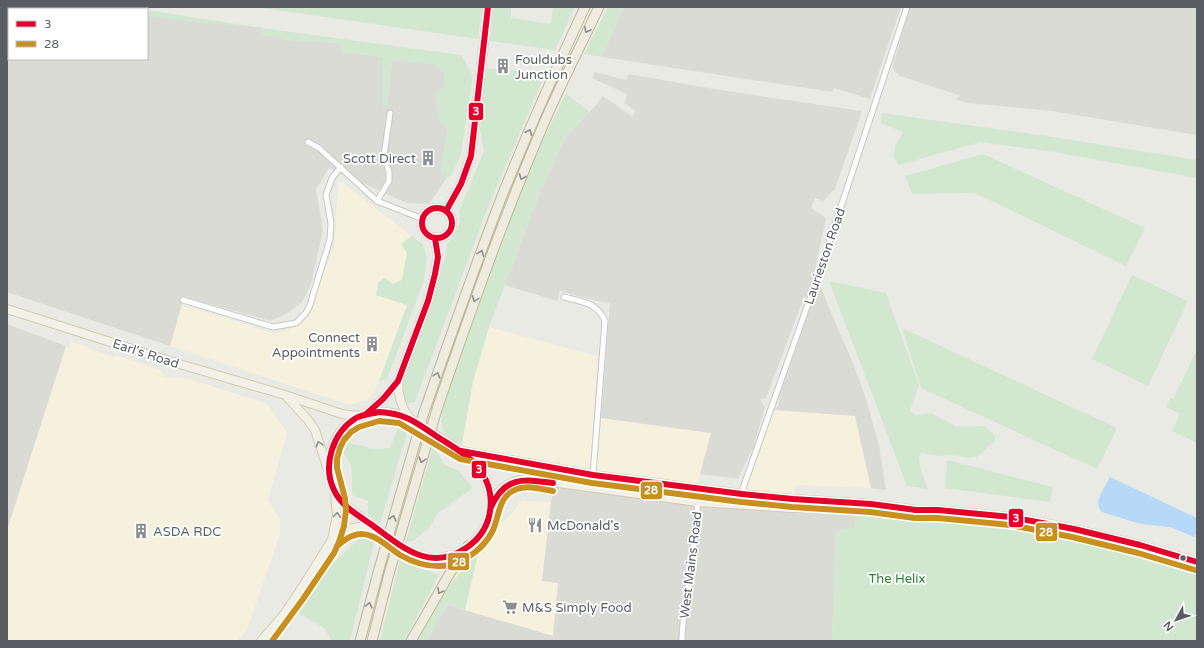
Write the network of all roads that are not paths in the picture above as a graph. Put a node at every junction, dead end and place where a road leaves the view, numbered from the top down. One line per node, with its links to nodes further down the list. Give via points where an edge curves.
1 (488, 7): 9 (main road, via 471,156 461,184)
2 (586, 7): 34 (highway, one-way to 2, bridge, via 378,569 424,412 463,299 549,84)
3 (599, 7): 35 (highway, one-way to 35, bridge, via 559,90 514,196 476,296 437,409)
4 (907, 7): 24 (street, Laurieston Road)
5 (390, 113): 8 (street, via 384,156 389,181)
6 (308, 142): 7 (street)
7 (341, 167): 8 (street); 13 (street, via 332,178 326,195 331,223 330,239 310,305 296,322 273,327)
8 (377, 200): 10 (street)
9 (446, 211): 10 (main road, via 433,209 425,214); 11 (main road, via 452,219 451,229 446,236)
10 (423, 219): 11 (main road, via 424,231)
11 (435, 238): 15 (main road, via 438,257 435,274 428,301)
12 (564, 297): 20 (street, via 594,306 602,314 604,321)
13 (183, 300)
14 (7, 309): 16 (main road, Earl's Road)
15 (398, 381): 17 (main road, via 385,398); 18 (main road, via 400,400)
16 (285, 395): 17 (main road, Earl's Road, via 349,415); 21 (main road, Earl's Road, one-way to 16, via 315,430)
17 (364, 415): 18 (main road, via 392,412); 21 (main road, via 346,426 330,451)
18 (410, 418): 19 (main road)
19 (461, 451): 20 (main road); 28 (main road, via 484,475 490,491)
20 (593, 475): 22 (street); 23 (main road)
21 (333, 485): 29 (main road, via 345,504); 30 (main road, one-way to 21, via 338,509)
22 (592, 487): 25 (main road); 28 (main road, via 520,480 502,489)
23 (698, 488): 24 (main road); 25 (street, West Mains Road)
24 (742, 494): 26 (main road); 27 (street, Laurieston Road)
25 (698, 502): 27 (main road); 37 (street, West Mains Road)
26 (851, 503): 27 (main road, via 792,508); 32 (main road, via 1011,517 1133,543)
27 (742, 506)
28 (491, 507): 31 (main road, via 485,527)
29 (379, 529): 30 (main road, via 355,527 342,532); 31 (main road, via 405,549 424,557 448,557)
30 (332, 540): 33 (main road, via 282,617)
31 (468, 546): 36 (highway, one-way to 36)
32 (1197, 562)
33 (261, 641)
34 (360, 641)
35 (372, 641)
36 (411, 641)
37 (682, 641)

